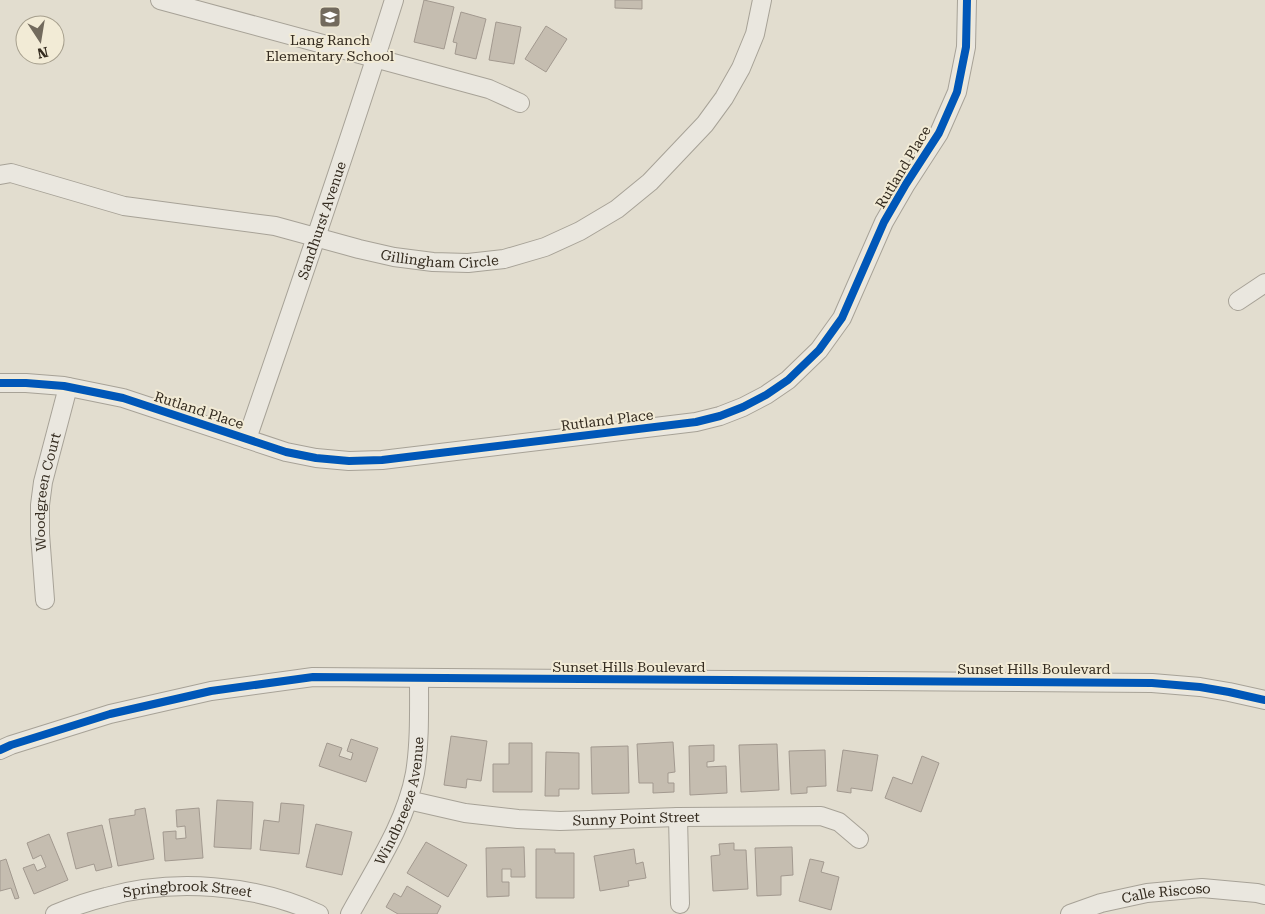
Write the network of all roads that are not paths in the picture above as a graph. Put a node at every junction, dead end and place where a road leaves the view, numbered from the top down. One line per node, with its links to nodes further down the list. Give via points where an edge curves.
1 (160, 0): 5 (street)
2 (394, 0): 5 (street, Sandhurst Avenue)
3 (762, 0): 8 (street, Gillingham Circle, via 755,34 741,68 705,124 650,182 616,209 580,231 544,247 504,259 468,262 394,257)
4 (966, 0): 13 (street, Rutland Place, via 966,47 957,92 939,133 884,222 842,318 819,350 788,380 766,395 744,407 696,422 382,460 316,458)
5 (376, 58): 6 (street, via 489,89); 8 (street, Sandhurst Avenue)
6 (520, 103)
7 (0, 174): 8 (street, Gillingham Circle, via 11,173 124,206 275,226)
8 (316, 238): 13 (street, Sandhurst Avenue)
9 (1265, 283): 10 (street)
10 (1238, 301)
11 (0, 383): 12 (street, Rutland Place)
12 (68, 387): 13 (street, Rutland Place, via 122,398); 14 (street, Woodgreen Court, via 40,504)
13 (247, 439)
14 (45, 600)
15 (419, 678): 16 (street, Sunset Hills Boulevard, via 1152,683 1200,687); 17 (street, Sunset Hills Boulevard, via 313,677 211,691 110,714); 18 (street, Windbreeze Avenue, via 418,751)
16 (1265, 700)
17 (0, 750)
18 (408, 800): 19 (street, Sunny Point Street, via 465,813 518,819 560,821); 25 (street, Windbreeze Avenue, via 392,839)
19 (678, 817): 20 (street, Sunny Point Street, via 821,816 839,822); 22 (street)
20 (859, 839)
21 (1265, 895): 26 (street, Calle Riscoso, via 1202,888 1147,893)
22 (680, 904)
23 (56, 914): 24 (street, Springbrook Street, via 108,896 182,886 261,894)
24 (319, 914)
25 (350, 914)
26 (1070, 914)

